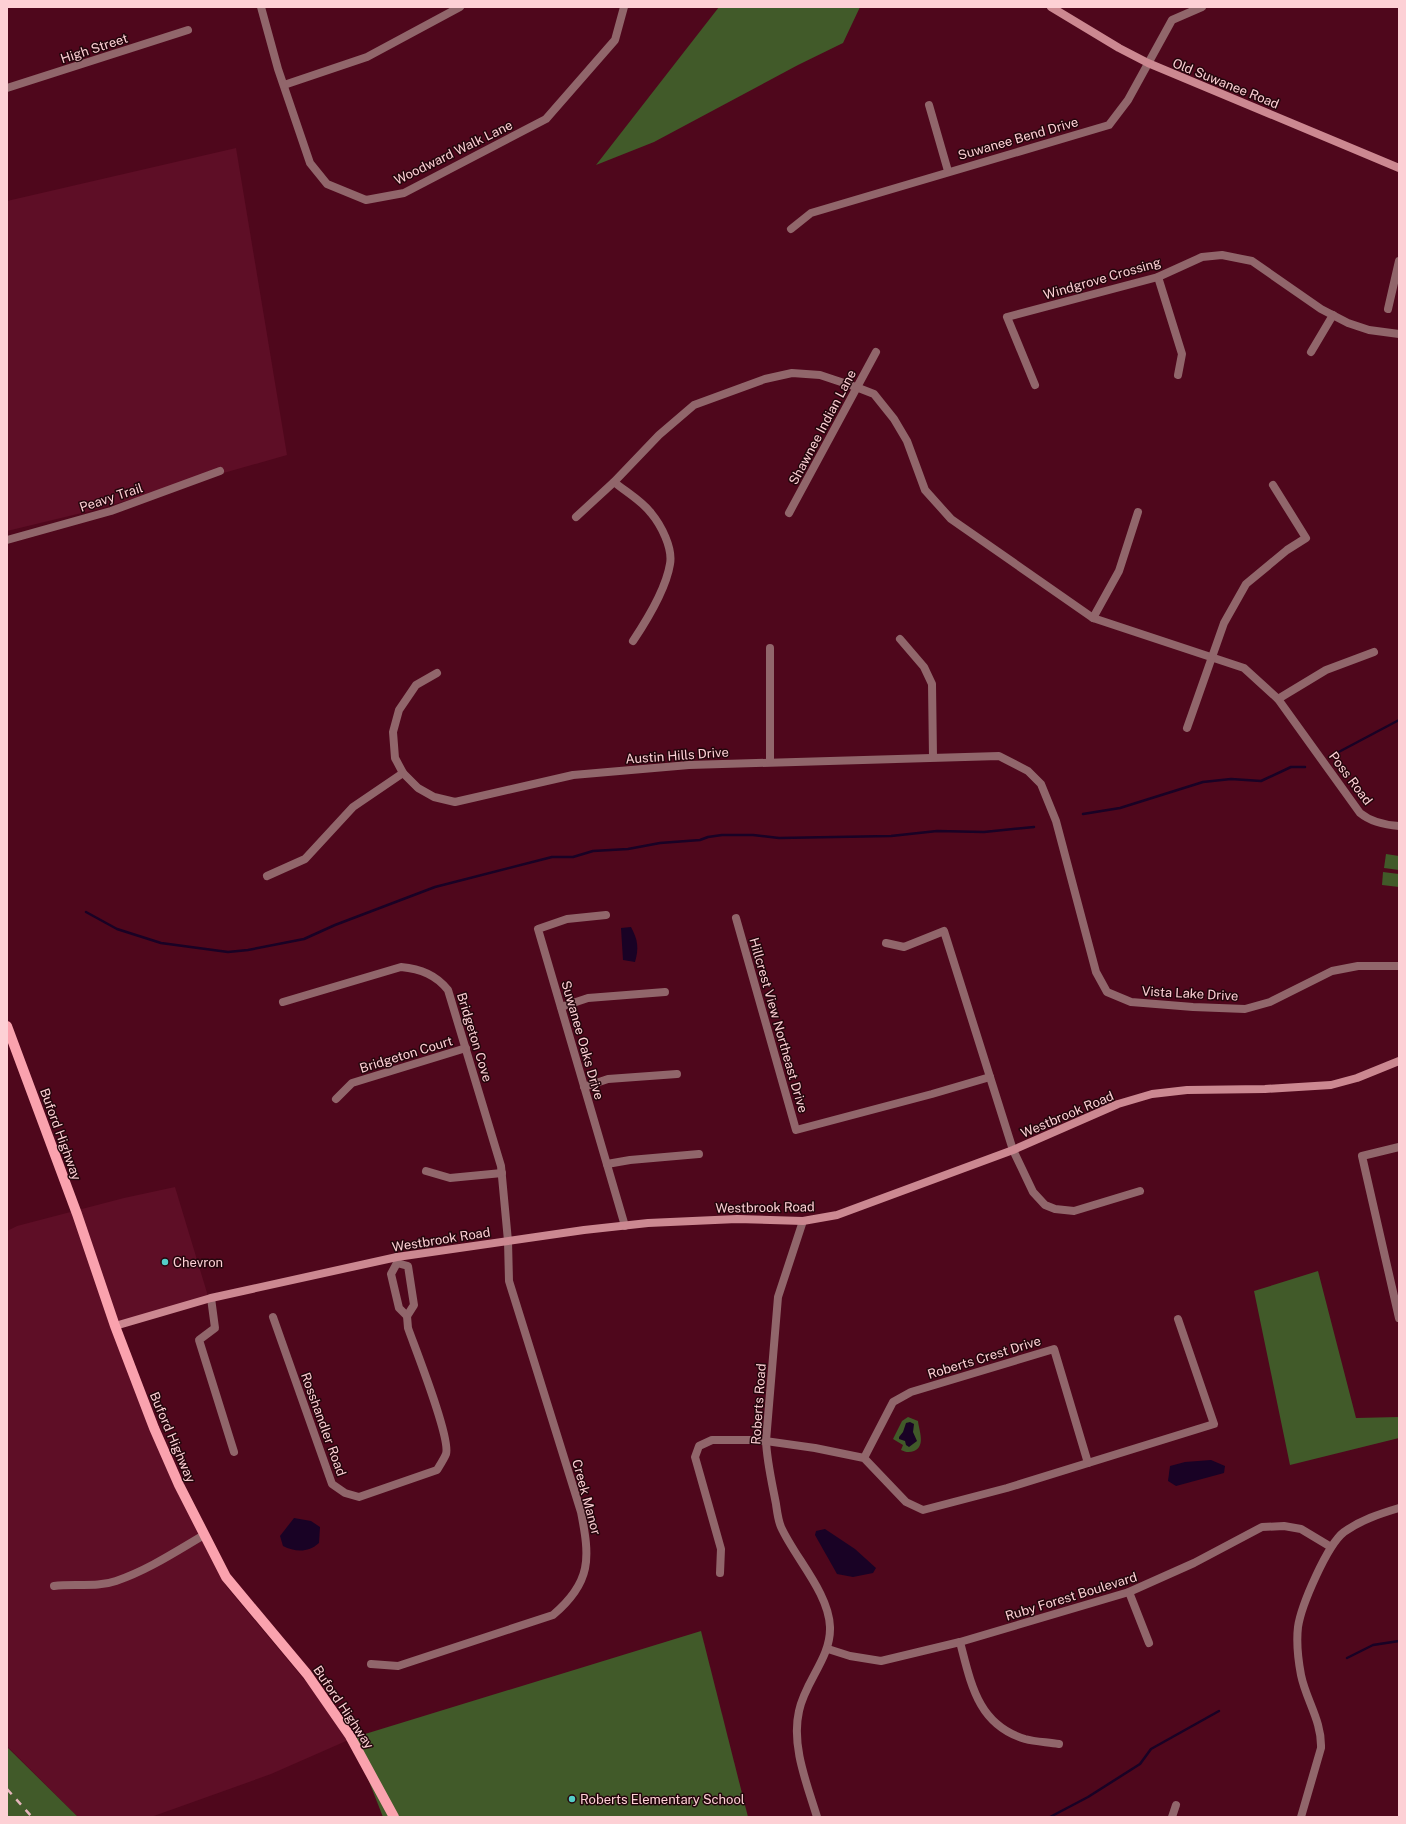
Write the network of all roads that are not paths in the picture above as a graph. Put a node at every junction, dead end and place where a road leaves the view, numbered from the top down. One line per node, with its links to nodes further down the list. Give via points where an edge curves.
1 (261, 7): 8 (street, Woodward Walk Lane)
2 (460, 7): 8 (street, via 367,57)
3 (624, 7): 8 (street, Woodward Walk Lane, via 615,40 546,119 404,193 366,200 327,184 310,163)
4 (1051, 7): 7 (street, Old Suwanee Road)
5 (1202, 7): 7 (street, Suwanee Bend Drive, via 1172,20)
6 (188, 30): 9 (street, High Street)
7 (1148, 63): 11 (street, Old Suwanee Road); 12 (street, Suwanee Bend Drive, via 1128,100 1109,125)
8 (284, 85)
9 (7, 88)
10 (929, 105): 12 (street)
11 (1399, 168)
12 (948, 171): 13 (street, Suwanee Bend Drive, via 812,213)
13 (791, 229)
14 (1399, 261): 16 (street)
15 (1158, 277): 17 (street, Windgrove Crossing, via 1202,257 1239,257 1252,261); 21 (street, via 1182,354); 22 (street, Windgrove Crossing, via 1007,317)
16 (1388, 309)
17 (1333, 316): 18 (street, Windgrove Crossing, via 1369,330); 20 (street)
18 (1399, 334)
19 (876, 352): 23 (street, Shawnee Indian Lane)
20 (1311, 352)
21 (1178, 375)
22 (1034, 385)
23 (856, 387): 25 (street, Poss Road, via 820,375 792,373 765,379 694,405 659,435); 28 (street, Shawnee Indian Lane); 31 (street, Poss Road, via 874,394 894,419 907,441 925,490 951,519)
24 (220, 471): 30 (street, Peavy Trail, via 112,511)
25 (614, 482): 29 (street, Poss Road); 33 (street, via 651,513 668,546 670,563 664,583 645,624)
26 (1273, 485): 36 (street, via 1306,538 1287,550 1246,584 1224,623)
27 (1138, 512): 31 (street, via 1119,571)
28 (789, 513)
29 (576, 517)
30 (7, 540)
31 (1093, 618): 36 (street, Poss Road)
32 (900, 639): 40 (street, via 924,667 932,684)
33 (633, 641)
34 (770, 648): 41 (street)
35 (1374, 652): 38 (street, via 1326,670)
36 (1213, 658): 38 (street, Poss Road, via 1244,668); 39 (street)
37 (437, 673): 42 (street, Austin Hills Drive, via 416,685 399,710 393,732 395,758)
38 (1278, 699): 44 (street, Poss Road, via 1360,813 1378,823)
39 (1187, 728)
40 (933, 757): 41 (street, Austin Hills Drive); 43 (street, Austin Hills Drive, via 999,756 1013,762 1028,771 1040,784)
41 (770, 761): 42 (street, Austin Hills Drive, via 689,764 573,775 455,802 434,798 418,788)
42 (403, 773): 45 (street, via 353,807 305,859)
43 (1055, 818): 49 (street, Vista Lake Drive, via 1096,972 1107,992 1131,1002 1154,1005 1245,1009 1270,1002 1332,971 1358,966)
44 (1399, 826)
45 (267, 876)
46 (606, 915): 52 (street, Suwanee Oaks Drive, via 567,919 538,929)
47 (736, 918): 57 (street, Hillcrest View Northeast Drive, via 796,1130)
48 (886, 943): 57 (street, via 904,947 944,931)
49 (1399, 966)
50 (664, 992): 52 (street, via 588,998)
51 (283, 1002): 54 (street, Bridgeton Cove, via 401,967 415,968 441,981 448,990)
52 (561, 1007): 58 (street, Suwanee Oaks Drive)
53 (7, 1026): 76 (main road, Buford Highway, via 77,1214)
54 (466, 1048): 59 (street, Bridgeton Court, via 352,1083); 65 (street, Bridgeton Cove)
55 (1399, 1061): 61 (street, Westbrook Road, via 1331,1085 1187,1090 1152,1094 1118,1104)
56 (677, 1074): 58 (street, via 608,1080)
57 (990, 1077): 61 (street)
58 (584, 1087): 63 (street, Suwanee Oaks Drive)
59 (336, 1099)
60 (1399, 1147): 75 (street, via 1362,1156)
61 (1014, 1150): 66 (street, via 1033,1192 1045,1205 1054,1209 1074,1211); 67 (street, Westbrook Road, via 838,1215)
62 (699, 1154): 63 (street)
63 (607, 1164): 68 (street, Suwanee Oaks Drive)
64 (426, 1171): 65 (street, via 450,1178)
65 (502, 1173): 69 (street, Bridgeton Cove)
66 (1140, 1191)
67 (803, 1221): 68 (street, Westbrook Road, via 737,1219); 77 (street, Roberts Road, via 778,1297)
68 (625, 1226): 69 (street, Westbrook Road)
69 (508, 1241): 70 (street, Westbrook Road); 90 (street, Creek Manor, via 510,1280 581,1512 588,1545 586,1568 576,1590 566,1604 553,1615 398,1666)
70 (397, 1260): 71 (street, Westbrook Road); 72 (street, Rosshandler Road, via 391,1274 399,1308); 72 (street, via 408,1266 412,1282 414,1305)
71 (211, 1298): 76 (street, Westbrook Road); 78 (street, via 215,1328 199,1340)
72 (407, 1316): 73 (street, Rosshandler Road, via 408,1328 434,1399 446,1453 437,1470 359,1497 345,1493 332,1484)
73 (273, 1317)
74 (1178, 1318): 80 (street, via 1214,1424)
75 (1399, 1318)
76 (115, 1326): 82 (main road, Buford Highway, via 154,1428)
77 (766, 1441): 79 (street); 84 (street, via 712,1440 700,1446 695,1457 721,1549); 89 (street, Roberts Road, via 767,1460 780,1526 826,1605 830,1626)
78 (234, 1452)
79 (864, 1458): 80 (street, via 906,1502 923,1510); 80 (street, Roberts Crest Drive, via 893,1402 911,1392 1054,1349)
80 (1088, 1463)
81 (1399, 1508): 83 (street, via 1365,1520 1343,1533)
82 (204, 1535): 85 (street, via 150,1567 116,1581 81,1586); 93 (main road, Buford Highway, via 226,1577 307,1674 350,1736)
83 (1332, 1547): 86 (street, Ruby Forest Boulevard, via 1301,1529 1284,1526 1262,1527 1194,1563); 96 (street, via 1316,1575 1298,1625 1296,1647 1301,1676 1322,1736 1321,1748)
84 (720, 1573)
85 (54, 1586)
86 (1129, 1592): 87 (street, Ruby Forest Boulevard); 88 (street)
87 (960, 1642): 89 (street, Ruby Forest Boulevard, via 881,1661 850,1656); 91 (street, via 969,1677 979,1702 989,1717 1002,1729 1026,1739)
88 (1149, 1643)
89 (828, 1648): 94 (street, via 799,1710 798,1749)
90 (371, 1664)
91 (1059, 1744)
92 (1176, 1805): 95 (street)
93 (394, 1817)
94 (817, 1817)
95 (1172, 1817)
96 (1301, 1817)

